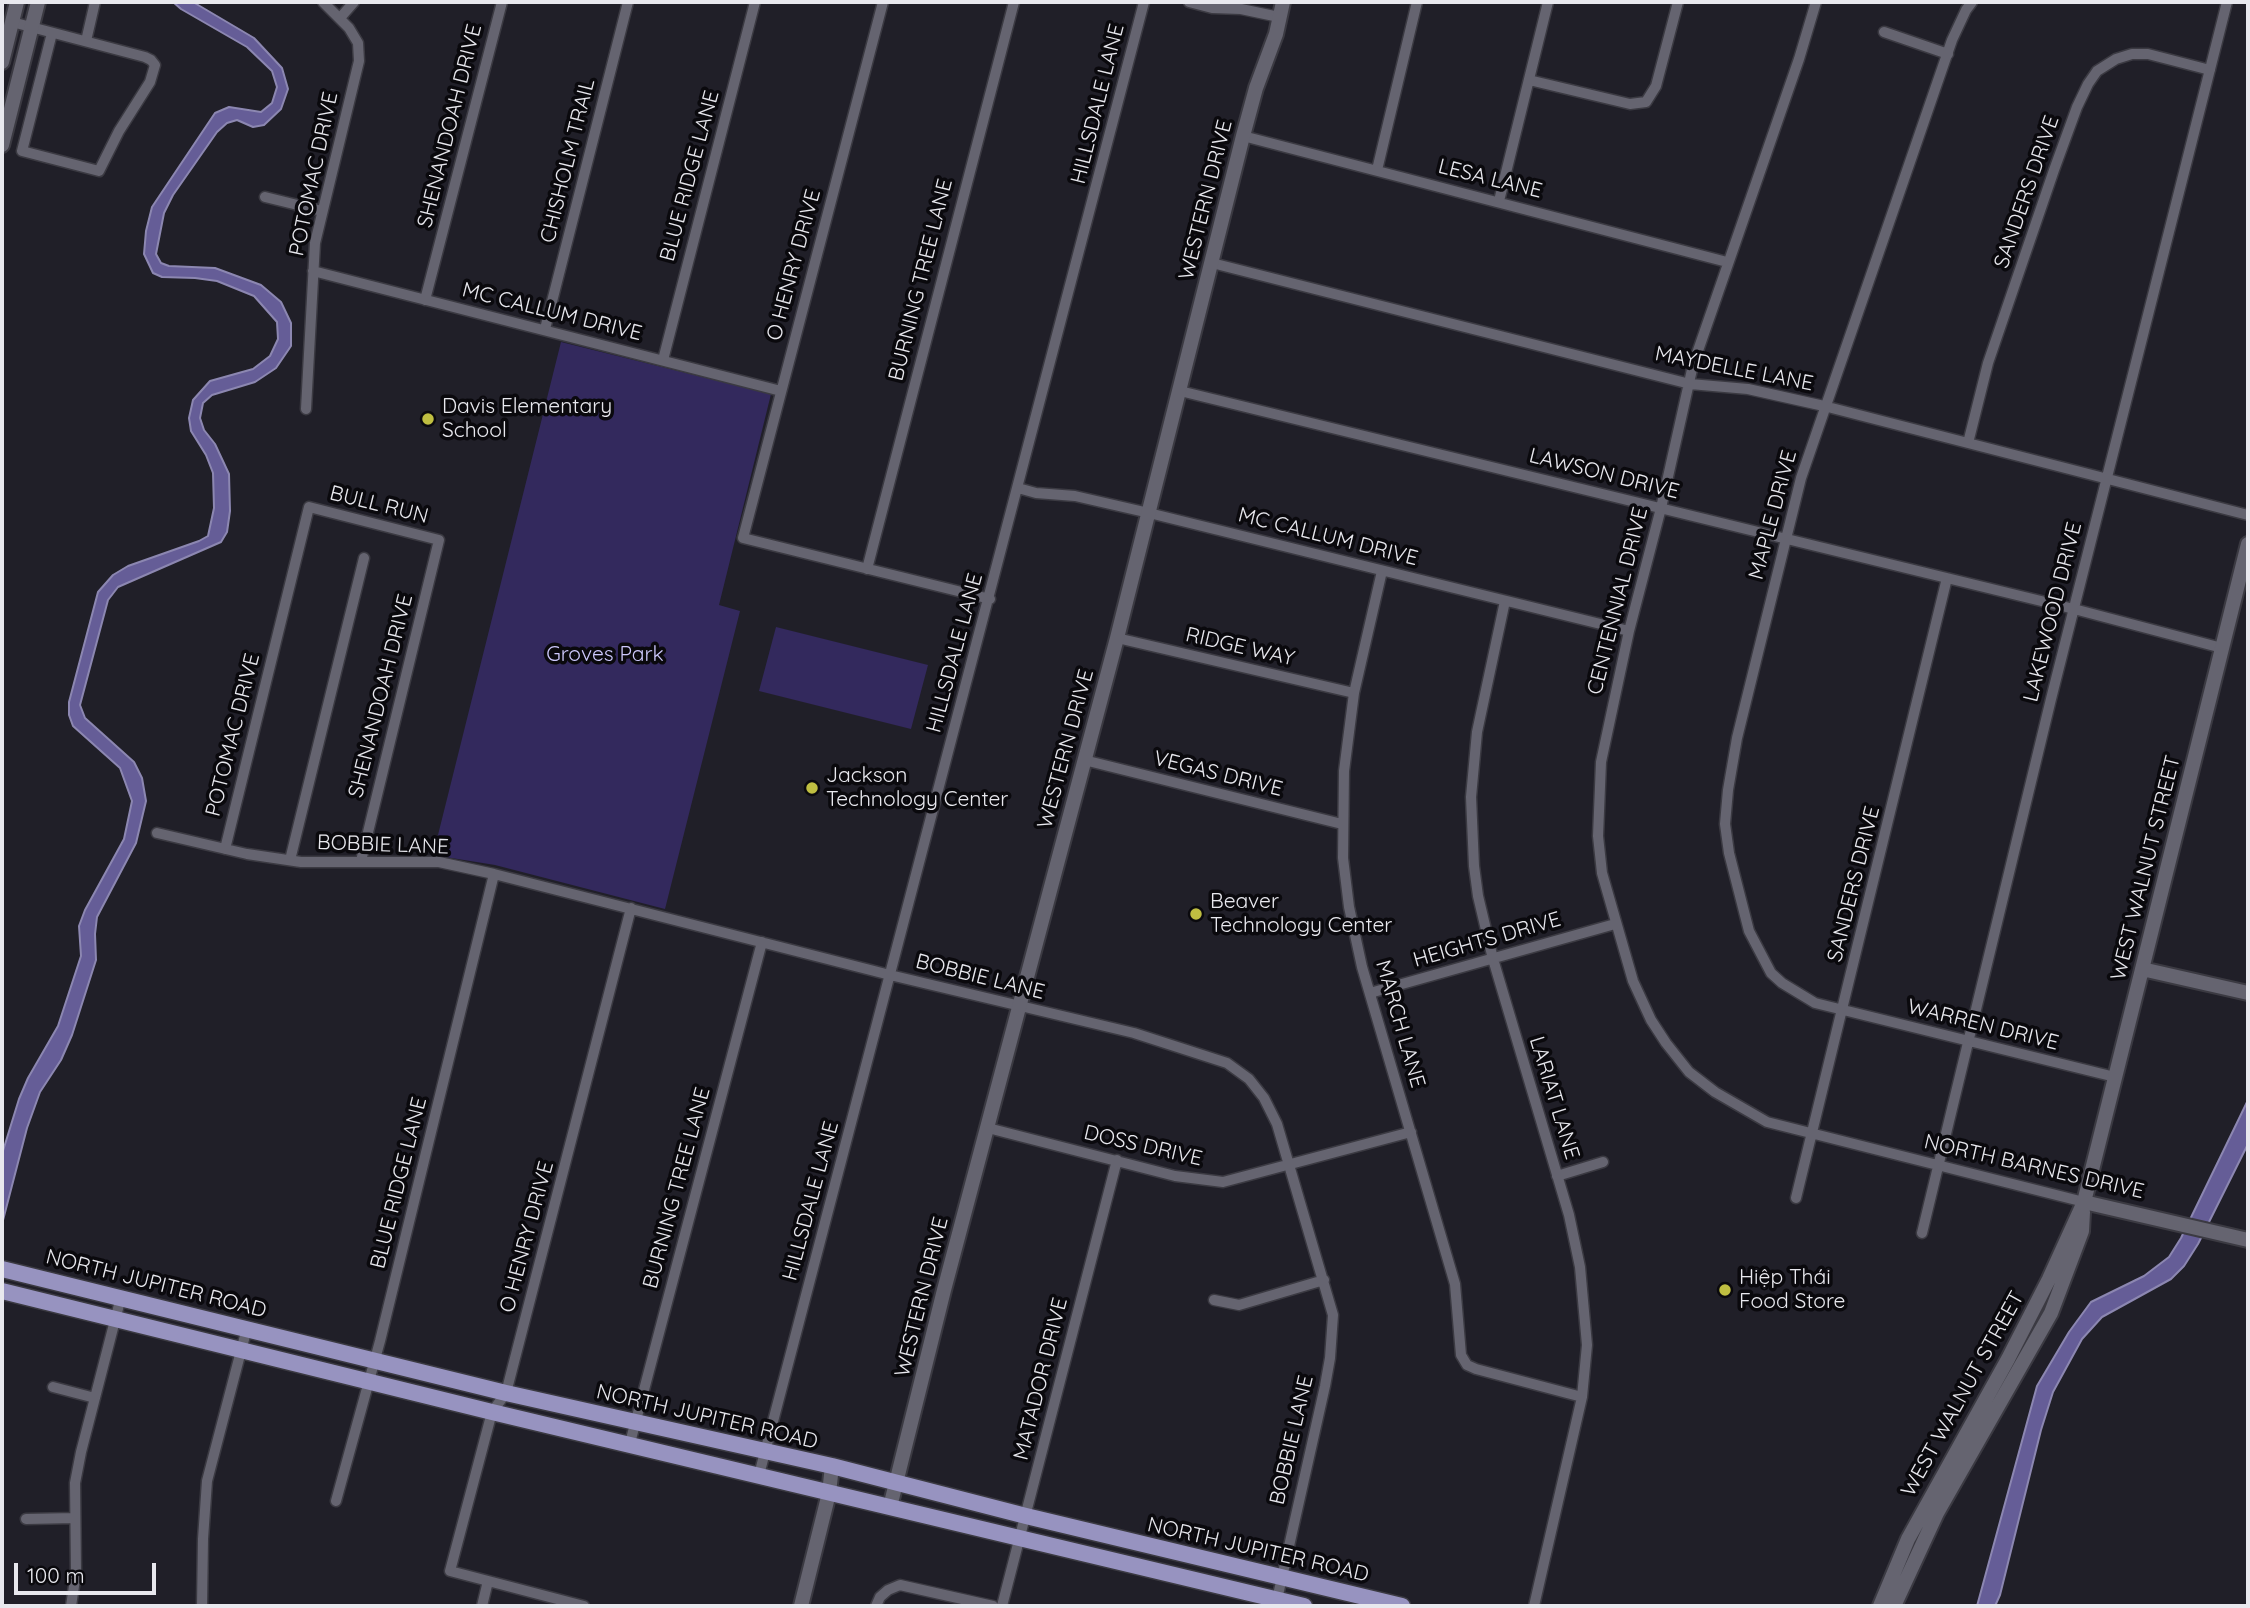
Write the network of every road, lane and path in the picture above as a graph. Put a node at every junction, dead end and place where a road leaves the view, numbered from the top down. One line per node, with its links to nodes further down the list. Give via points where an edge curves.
1 (17, 2): 22 (main road)
2 (38, 2): 23 (main road)
3 (95, 2): 26 (street)
4 (323, 2): 21 (street, POTOMAC DRIVE)
5 (355, 2): 21 (street)
6 (502, 2): 40 (street, SHENANDOAH DRIVE)
7 (628, 2): 41 (street, CHISHOLM TRAIL)
8 (755, 2): 42 (street, BLUE RIDGE LANE)
9 (883, 2): 44 (street, O HENRY DRIVE)
10 (1014, 2): 59 (street, BURNING TREE LANE)
11 (1144, 2): 50 (street, HILLSDALE LANE)
12 (1189, 2): 20 (street)
13 (1283, 2): 20 (main road, WESTERN DRIVE)
14 (1417, 2): 33 (street)
15 (1548, 2): 30 (street)
16 (1678, 2): 30 (street, via 1656,86 1646,102 1630,104)
17 (1816, 2): 37 (street, CENTENNIAL DRIVE)
18 (1972, 2): 27 (street, MAPLE DRIVE)
19 (2227, 2): 29 (street, LAKEWOOD DRIVE)
20 (1279, 17): 31 (main road, WESTERN DRIVE)
21 (340, 18): 36 (street, POTOMAC DRIVE, via 358,43 359,61)
22 (12, 22): 23 (street); 28 (main road)
23 (32, 27): 25 (street); 32 (main road)
24 (1884, 32): 27 (street)
25 (52, 33): 26 (street); 26 (street, via 22,151 99,171 150,82 155,65 152,60)
26 (86, 41)
27 (1948, 54): 46 (street, MAPLE DRIVE)
28 (2, 62)
29 (2210, 70): 48 (street, SANDERS DRIVE, via 2132,54 2097,71 2088,84 1988,363); 49 (street, LAKEWOOD DRIVE)
30 (1529, 80): 35 (street)
31 (1243, 136): 33 (street, LESA LANE); 38 (main road, WESTERN DRIVE)
32 (2, 145)
33 (1377, 170): 35 (street, LESA LANE)
34 (265, 197): 36 (street)
35 (1499, 201): 37 (street, LESA LANE)
36 (322, 211): 39 (street, POTOMAC DRIVE)
37 (1727, 262): 43 (street, CENTENNIAL DRIVE)
38 (1212, 263): 43 (street, MAYDELLE LANE); 45 (main road, WESTERN DRIVE)
39 (313, 271): 40 (street, MC CALLUM DRIVE); 47 (street, POTOMAC DRIVE)
40 (425, 300): 41 (street, MC CALLUM DRIVE)
41 (545, 329): 42 (street, MC CALLUM DRIVE)
42 (663, 360): 44 (street, MC CALLUM DRIVE)
43 (1690, 384): 46 (street, MAYDELLE LANE, via 1748,389); 52 (street, CENTENNIAL DRIVE)
44 (781, 391): 59 (street, O HENRY DRIVE, via 743,538)
45 (1180, 391): 52 (street, LAWSON DRIVE); 53 (main road, WESTERN DRIVE)
46 (1824, 406): 48 (street, MAYDELLE LANE); 55 (street, MAPLE DRIVE)
47 (306, 409)
48 (1968, 443): 49 (street, MAYDELLE LANE)
49 (2107, 480): 54 (street, MAYDELLE LANE); 64 (street, LAKEWOOD DRIVE)
50 (1018, 488): 53 (street, MC CALLUM DRIVE); 62 (street, HILLSDALE LANE)
51 (309, 507): 56 (street, BULL RUN); 72 (street, POTOMAC DRIVE)
52 (1661, 508): 55 (street, LAWSON DRIVE); 65 (street, CENTENNIAL DRIVE)
53 (1149, 513): 60 (street, MC CALLUM DRIVE); 66 (main road, WESTERN DRIVE)
54 (2248, 515)
55 (1785, 539): 61 (street, LAWSON DRIVE); 85 (street, MAPLE DRIVE, via 1737,738 1725,824 1749,931 1772,973 1815,1003)
56 (439, 540): 74 (street, SHENANDOAH DRIVE)
57 (2248, 544): 67 (main road, WEST WALNUT STREET)
58 (364, 558): 73 (street)
59 (867, 569): 62 (street)
60 (1382, 571): 63 (street, MC CALLUM DRIVE); 68 (street, MARCH LANE)
61 (1947, 578): 64 (street, LAWSON DRIVE); 85 (street, SANDERS DRIVE)
62 (990, 599): 81 (street, HILLSDALE LANE)
63 (1505, 601): 65 (street, MC CALLUM DRIVE); 79 (street, LARIAT LANE, via 1477,732 1471,797 1476,886)
64 (2074, 609): 67 (street, LAWSON DRIVE); 86 (street, LAKEWOOD DRIVE)
65 (1629, 631): 77 (street, CENTENNIAL DRIVE, via 1603,748 1598,796 1602,873)
66 (1118, 638): 68 (street, RIDGE WAY); 69 (main road, WESTERN DRIVE)
67 (2222, 648): 80 (main road, WEST WALNUT STREET)
68 (1354, 693): 70 (street, MARCH LANE)
69 (1084, 760): 70 (street, VEGAS DRIVE); 84 (main road, WESTERN DRIVE)
70 (1342, 824): 82 (street, MARCH LANE, via 1349,907)
71 (158, 833): 72 (street, BOBBIE LANE)
72 (225, 849): 73 (street, BOBBIE LANE)
73 (290, 860): 74 (street, BOBBIE LANE)
74 (361, 861): 75 (street, BOBBIE LANE, via 439,862)
75 (494, 874): 76 (street, BOBBIE LANE); 109 (street, BLUE RIDGE LANE)
76 (631, 908): 78 (street, BOBBIE LANE); 113 (street, O HENRY DRIVE)
77 (1615, 924): 79 (street, HEIGHTS DRIVE); 90 (street, CENTENNIAL DRIVE, via 1651,1020 1689,1072 1767,1122)
78 (762, 942): 81 (street, BOBBIE LANE); 118 (street, BURNING TREE LANE)
79 (1493, 958): 82 (street, HEIGHTS DRIVE); 95 (street, LARIAT LANE)
80 (2142, 969): 83 (main road); 87 (main road, WEST WALNUT STREET)
81 (890, 975): 84 (street, BOBBIE LANE); 121 (street, HILLSDALE LANE)
82 (1370, 993): 89 (street, MARCH LANE)
83 (2248, 993)
84 (1020, 1006): 88 (main road, WESTERN DRIVE); 93 (street, BOBBIE LANE, via 1134,1033 1227,1063 1264,1098 1277,1124)
85 (1843, 1010): 86 (street, WARREN DRIVE); 90 (street, SANDERS DRIVE)
86 (1968, 1041): 87 (street, WARREN DRIVE); 94 (street, LAKEWOOD DRIVE)
87 (2115, 1077): 97 (main road, WEST WALNUT STREET)
88 (988, 1128): 91 (street, DOSS DRIVE); 125 (main road, WESTERN DRIVE)
89 (1411, 1132): 93 (street, DOSS DRIVE); 114 (street, MARCH LANE, via 1455,1284 1461,1355 1467,1365)
90 (1811, 1134): 94 (street, NORTH BARNES DRIVE); 96 (street, SANDERS DRIVE)
91 (1117, 1160): 93 (street, DOSS DRIVE, via 1175,1176 1223,1182); 131 (street, MATADOR DRIVE)
92 (1603, 1162): 95 (street)
93 (1288, 1166): 101 (street, BOBBIE LANE)
94 (1937, 1166): 97 (street, NORTH BARNES DRIVE); 98 (street, LAKEWOOD DRIVE)
95 (1557, 1176): 114 (street, LARIAT LANE, via 1585,1304)
96 (1796, 1198)
97 (2084, 1202): 99 (main road, NORTH BARNES DRIVE); 107 (main road, WEST WALNUT STREET); 116 (main road, WEST WALNUT STREET, via 2082,1231 2065,1280)
98 (1922, 1233)
99 (2248, 1240)
100 (2, 1269): 103 (main road, NORTH JUPITER ROAD)
101 (1324, 1280): 104 (street, via 1239,1305); 136 (street, BOBBIE LANE, via 1333,1315 1330,1358)
102 (2, 1291): 105 (main road, NORTH JUPITER ROAD)
103 (121, 1297): 105 (street); 106 (main road, NORTH JUPITER ROAD)
104 (1214, 1300)
105 (116, 1319): 108 (main road, NORTH JUPITER ROAD); 115 (street)
106 (247, 1328): 108 (street); 109 (main road, NORTH JUPITER ROAD)
107 (2018, 1339): 111 (main road, WEST WALNUT STREET); 116 (main road)
108 (241, 1349): 110 (main road, NORTH JUPITER ROAD); 141 (street, via 207,1481)
109 (374, 1361): 110 (street, BLUE RIDGE LANE); 113 (main road, NORTH JUPITER ROAD)
110 (368, 1381): 117 (main road, NORTH JUPITER ROAD); 127 (street, BLUE RIDGE LANE)
111 (1993, 1385): 119 (main road, via 1995,1400); 124 (main road, WEST WALNUT STREET)
112 (53, 1387): 115 (street)
113 (506, 1393): 117 (street, O HENRY DRIVE); 118 (main road, NORTH JUPITER ROAD)
114 (1582, 1396): 149 (street, LARIAT LANE)
115 (95, 1398): 132 (street, via 75,1483)
116 (2003, 1398): 119 (main road, WEST WALNUT STREET)
117 (492, 1412): 120 (main road, NORTH JUPITER ROAD); 137 (street, O HENRY DRIVE, via 450,1571)
118 (636, 1423): 120 (street, BURNING TREE LANE); 121 (main road, NORTH JUPITER ROAD)
119 (1981, 1437): 130 (main road, WEST WALNUT STREET)
120 (630, 1443): 123 (main road, NORTH JUPITER ROAD)
121 (765, 1452): 122 (main road, NORTH JUPITER ROAD); 123 (street, HILLSDALE LANE)
122 (832, 1466): 125 (main road, NORTH JUPITER ROAD); 126 (main road)
123 (759, 1475): 126 (main road, NORTH JUPITER ROAD)
124 (1940, 1478): 129 (main road, WEST WALNUT STREET); 130 (main road, via 1934,1504)
125 (897, 1483): 128 (main road, WESTERN DRIVE); 131 (main road, NORTH JUPITER ROAD)
126 (829, 1493): 128 (main road, NORTH JUPITER ROAD); 144 (main road)
127 (336, 1501)
128 (890, 1507): 134 (main road, NORTH JUPITER ROAD)
129 (1923, 1509): 135 (main road); 150 (main road, WEST WALNUT STREET)
130 (1939, 1511): 135 (main road, WEST WALNUT STREET)
131 (1026, 1516): 134 (street, MATADOR DRIVE); 136 (main road, NORTH JUPITER ROAD)
132 (75, 1518): 133 (street); 140 (street)
133 (26, 1519)
134 (1020, 1538): 139 (main road, NORTH JUPITER ROAD); 146 (street, MATADOR DRIVE)
135 (1912, 1563): 151 (main road, WEST WALNUT STREET)
136 (1281, 1576): 139 (street, BOBBIE LANE); 148 (main road, NORTH JUPITER ROAD)
137 (488, 1581): 142 (street); 143 (street)
138 (878, 1602): 145 (street, via 888,1590 901,1585)
139 (1277, 1603): 147 (main road, NORTH JUPITER ROAD)
140 (71, 1606)
141 (202, 1606)
142 (482, 1606)
143 (584, 1606)
144 (801, 1606)
145 (993, 1606)
146 (1002, 1606)
147 (1304, 1606)
148 (1402, 1606)
149 (1534, 1606)
150 (1880, 1606)
151 (1894, 1606)

